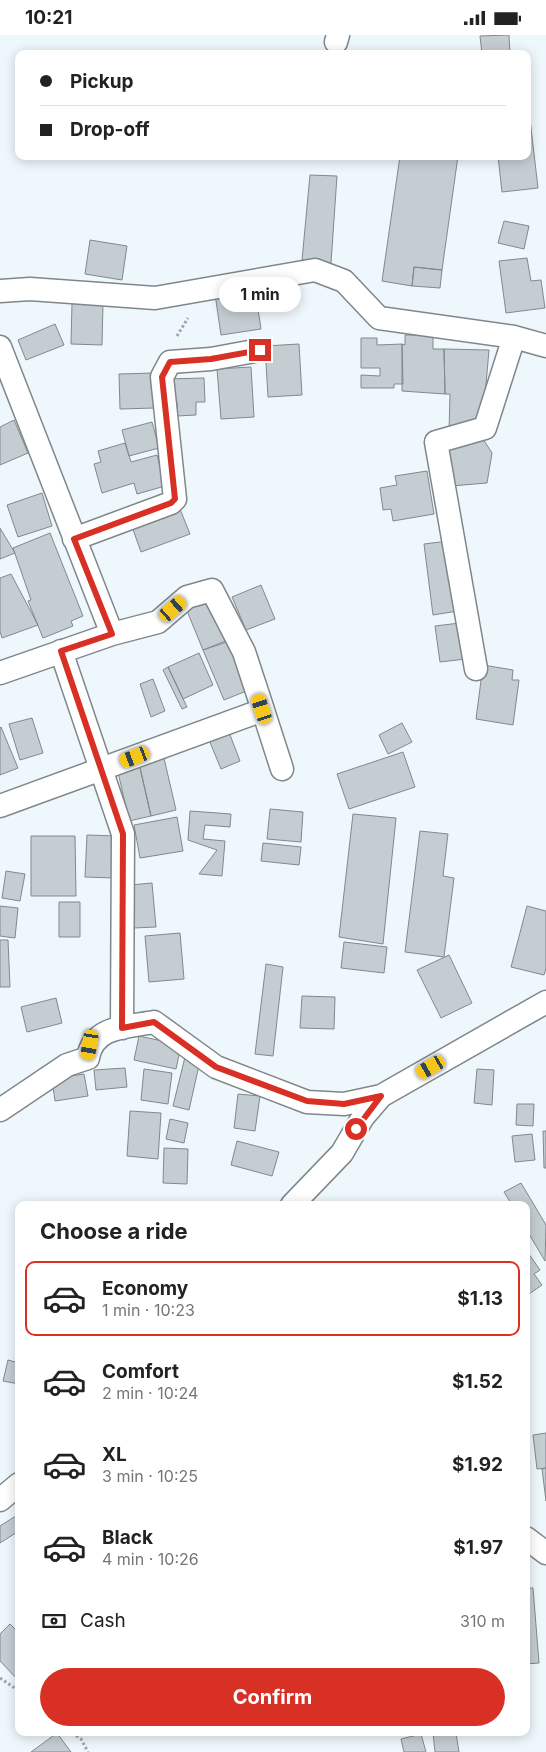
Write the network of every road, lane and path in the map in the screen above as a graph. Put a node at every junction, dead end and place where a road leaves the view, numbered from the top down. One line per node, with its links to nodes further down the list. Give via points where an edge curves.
1 (0, 291): 2 (street, via 30,289 155,299)
2 (196, 291): 3 (street, via 315,270 344,281 379,318); 7 (path, via 190,313 174,341)
3 (514, 337): 4 (street); 11 (street, via 485,429 436,442)
4 (546, 346)
5 (0, 347): 8 (street)
6 (260, 350): 7 (street)
7 (170, 362): 8 (street, via 162,377 175,499)
8 (74, 539): 9 (street)
9 (112, 634): 10 (street); 13 (street, via 158,622 187,597 212,590 244,652)
10 (61, 651): 12 (street); 15 (street)
11 (476, 669)
12 (0, 673)
13 (262, 709): 14 (street); 15 (street)
14 (282, 769)
15 (102, 770): 16 (street); 18 (street, via 123,834)
16 (0, 806)
17 (546, 1002): 19 (street)
18 (122, 1028): 19 (street, via 154,1022 216,1067 307,1101 344,1104); 20 (street, via 102,1033 90,1045 88,1058 67,1065)
19 (381, 1096): 21 (street, via 363,1117 342,1153)
20 (0, 1110)
21 (296, 1201)
22 (15, 1487): 23 (street)
23 (0, 1500)
24 (530, 1541): 25 (street)
25 (546, 1553)
26 (0, 1678): 27 (path)
27 (15, 1688)
28 (76, 1736): 29 (path)
29 (88, 1752)

